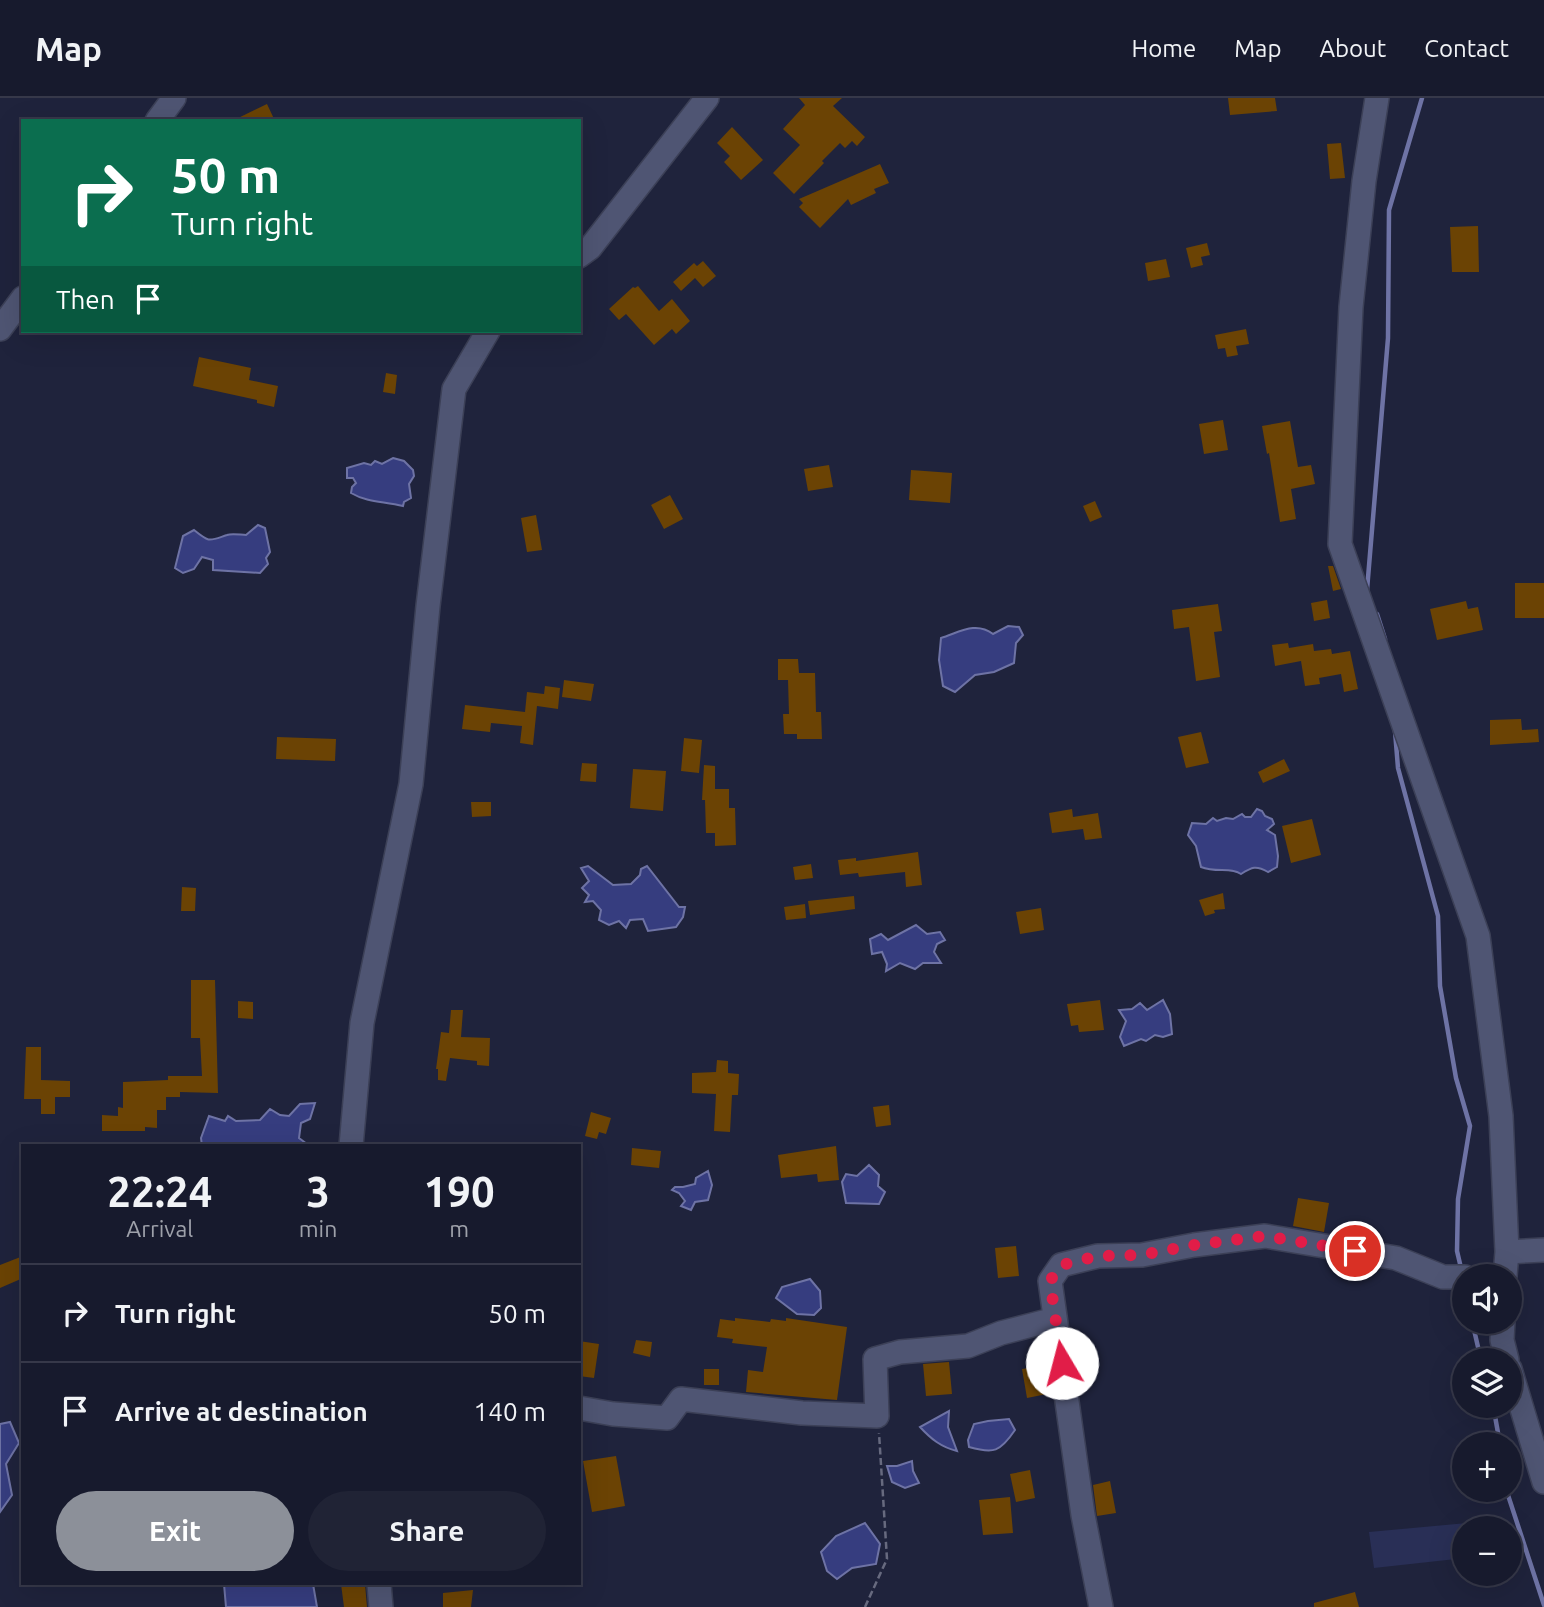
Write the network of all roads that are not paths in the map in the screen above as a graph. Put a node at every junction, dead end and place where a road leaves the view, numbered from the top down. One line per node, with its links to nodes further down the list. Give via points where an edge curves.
1 (174, 98): 4 (street)
2 (708, 98): 5 (street)
3 (1377, 98): 11 (street, via 1351,307 1340,544 1478,936 1501,1116)
4 (158, 119)
5 (581, 255)
6 (21, 302): 7 (street)
7 (0, 329)
8 (487, 333): 9 (street, via 454,389 411,784 362,1023)
9 (351, 1144)
10 (1544, 1250): 11 (street)
11 (1507, 1252): 12 (street)
12 (1506, 1264)
13 (1452, 1277): 14 (street, via 1396,1258 1265,1236 1142,1255 1098,1256 1061,1265 1050,1281)
14 (1055, 1319): 15 (street, via 968,1346 875,1359 877,1416 681,1399 667,1418); 20 (street)
15 (581, 1408)
16 (1522, 1409): 17 (street)
17 (1544, 1482)
18 (379, 1585): 19 (street)
19 (381, 1607)
20 (1101, 1607)

